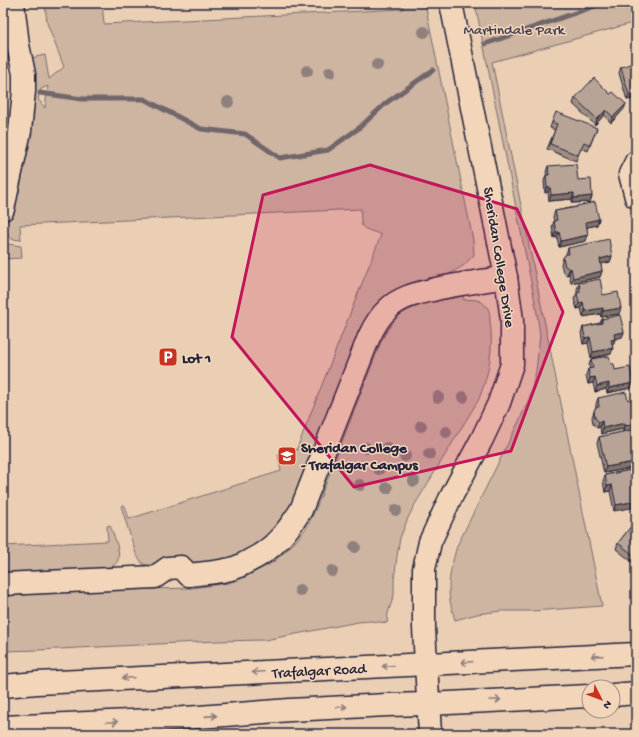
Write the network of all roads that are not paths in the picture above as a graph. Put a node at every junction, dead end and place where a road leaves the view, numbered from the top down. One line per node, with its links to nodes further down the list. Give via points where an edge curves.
1 (13, 3): 3 (main road)
2 (451, 3): 7 (main road, Sheridan College Drive)
3 (11, 39): 6 (main road, via 24,74 23,97 20,131)
4 (636, 162): 5 (main road, via 630,174)
5 (636, 197)
6 (3, 209)
7 (506, 278): 8 (main road, via 454,285 414,295 400,300 378,320 369,337 302,510 269,550 240,566 189,575 181,567 168,568 155,577); 10 (main road, Sheridan College Drive, via 512,320 512,364 497,409 430,542 424,569)
8 (3, 584)
9 (636, 654): 10 (main road, Trafalgar Road, one-way to 10)
10 (427, 664): 11 (main road, Trafalgar Road, one-way to 11); 15 (main road, Sheridan College Drive)
11 (3, 686)
12 (636, 693): 13 (main road)
13 (621, 694)
14 (581, 696): 15 (main road, one-way to 14)
15 (428, 704): 16 (main road, one-way to 15); 17 (main road, Sheridan College Drive)
16 (3, 727)
17 (430, 734)

